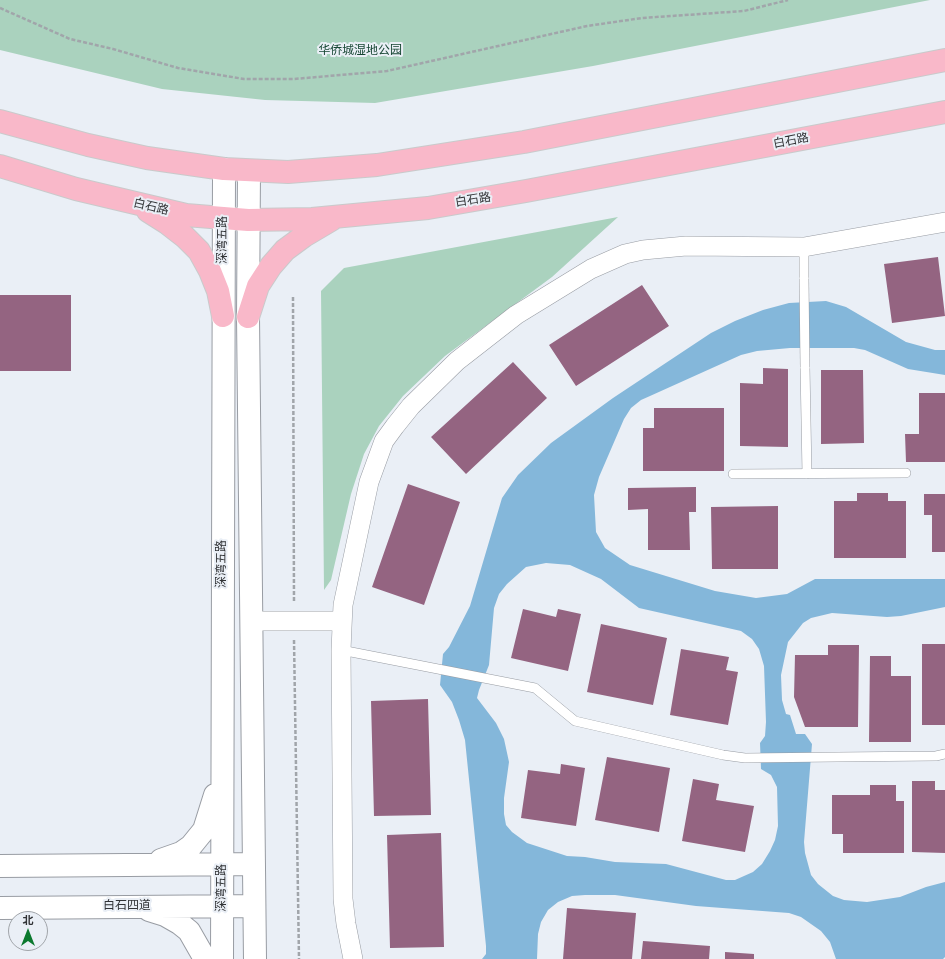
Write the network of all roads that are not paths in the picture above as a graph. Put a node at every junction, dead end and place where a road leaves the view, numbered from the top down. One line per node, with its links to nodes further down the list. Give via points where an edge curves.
1 (945, 60): 6 (main road, via 524,142 377,165 288,172)
2 (945, 112): 9 (main road, 白石路, via 526,191 428,208)
3 (0, 121): 5 (main road, via 147,158)
4 (0, 166): 7 (main road, 白石路, via 76,189)
5 (224, 169): 6 (main road); 8 (street, 深湾五路)
6 (249, 171): 10 (street, 深湾五路)
7 (131, 202): 8 (main road, 白石路, via 186,215); 13 (main road, via 167,223 199,251 218,291)
8 (223, 218): 10 (main road, 白石路); 13 (street, 深湾五路)
9 (335, 218): 10 (main road, 白石路); 14 (main road, via 285,250 258,286)
10 (248, 220): 14 (street, 深湾五路)
11 (945, 222): 12 (street)
12 (804, 247): 17 (lane, bridge); 19 (street, via 664,247 625,254 596,267 516,315 457,361 411,406 384,442 369,482 345,590)
13 (223, 316): 22 (street, 深湾五路)
14 (248, 317): 18 (street, 深湾五路)
15 (906, 473): 17 (lane)
16 (733, 474): 17 (lane)
17 (807, 474)
18 (251, 621): 19 (street); 25 (street, 深湾五路)
19 (342, 621): 20 (street)
20 (341, 650): 21 (lane, via 535,688 575,721 723,755 745,758); 34 (street, via 344,905)
21 (945, 754)
22 (222, 768): 23 (street, via 204,830 191,846 168,859); 24 (street, 深湾五路)
23 (139, 864): 24 (street); 26 (street)
24 (222, 864): 25 (street); 28 (street, 深湾五路)
25 (254, 864): 29 (street, 深湾五路)
26 (0, 866)
27 (135, 906): 28 (street, 白石四道); 30 (street, 白石四道); 31 (street, via 179,923 189,931)
28 (222, 906): 29 (street, 白石四道); 32 (street, 深湾五路)
29 (254, 906): 33 (street, 深湾五路)
30 (0, 908)
31 (205, 959)
32 (222, 959)
33 (255, 959)
34 (353, 959)

